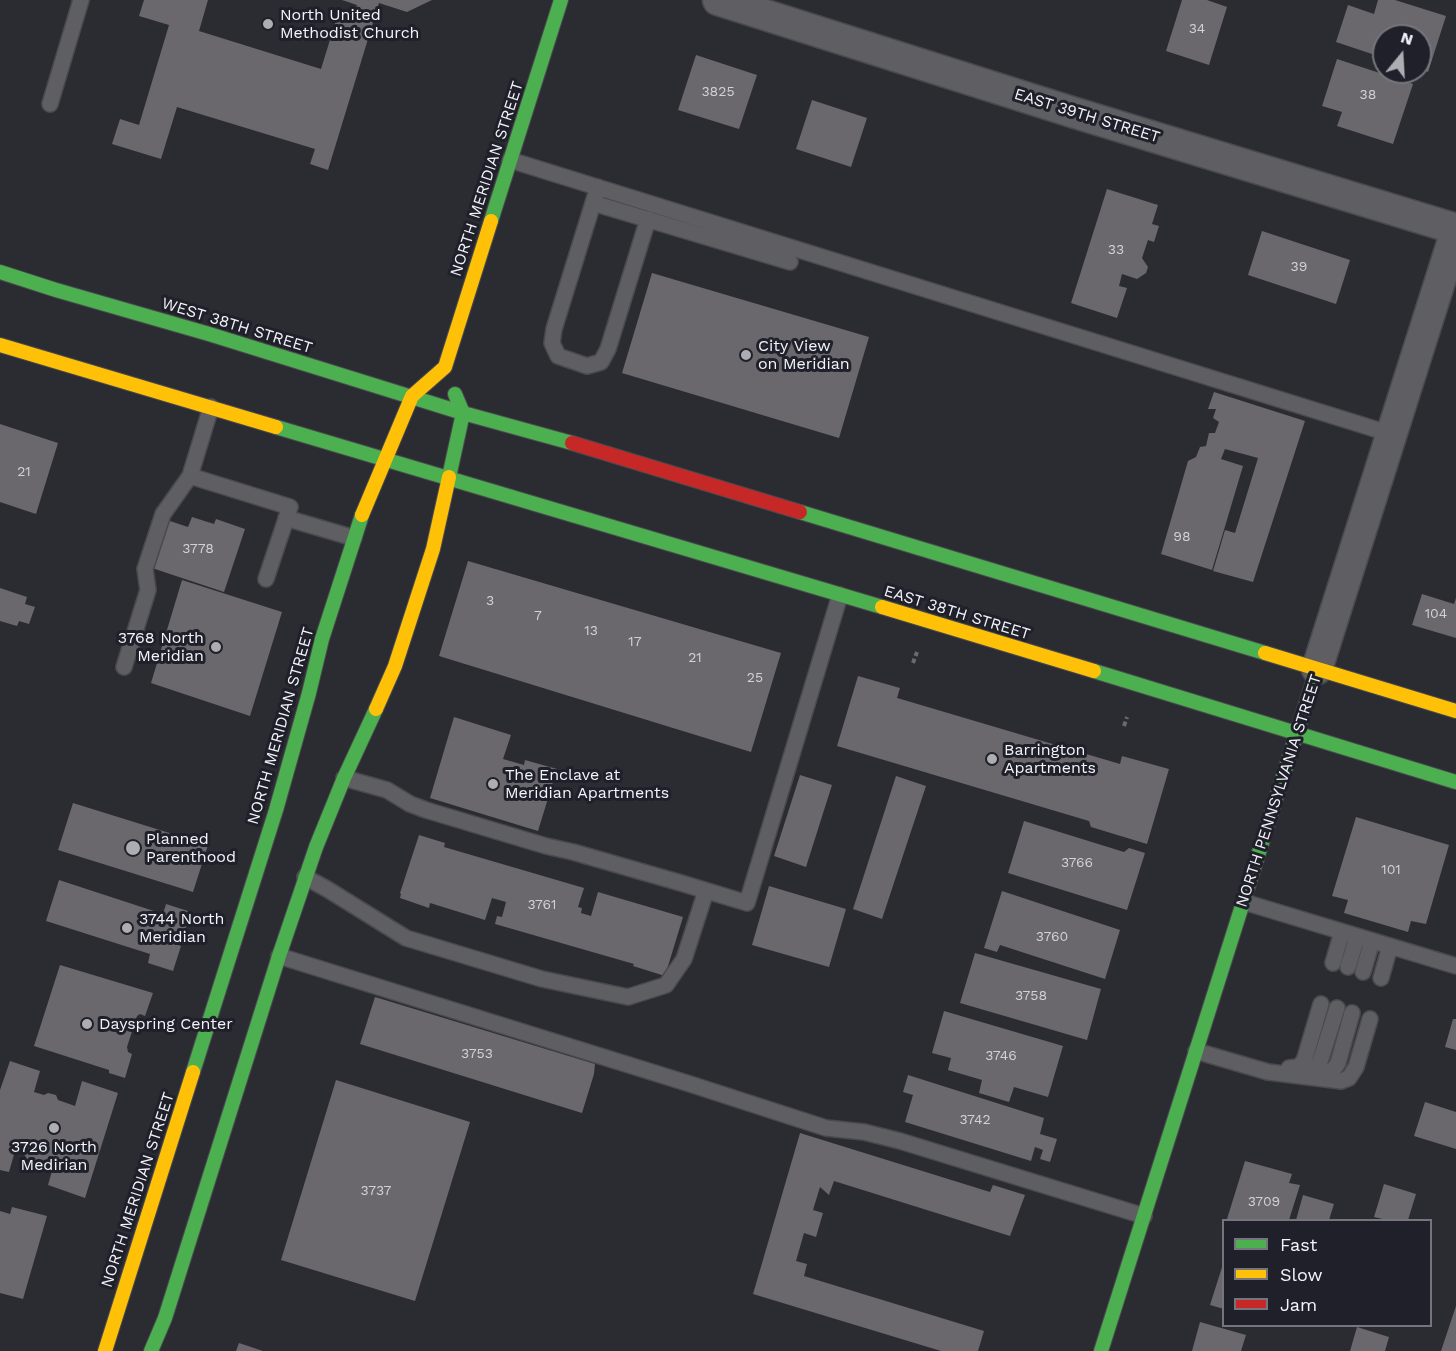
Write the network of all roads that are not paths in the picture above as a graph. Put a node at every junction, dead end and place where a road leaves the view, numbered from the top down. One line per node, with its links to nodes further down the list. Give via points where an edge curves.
1 (81, 0): 4 (lane)
2 (561, 0): 5 (main road, NORTH MERIDIAN STREET)
3 (718, 0): 9 (street, EAST 39TH STREET)
4 (50, 104)
5 (510, 160): 6 (lane); 13 (main road, NORTH MERIDIAN STREET)
6 (598, 187): 7 (lane); 17 (lane)
7 (593, 203): 8 (lane); 8 (lane, via 552,343 558,356 587,366 601,362 608,349)
8 (648, 219): 10 (lane)
9 (1456, 230): 17 (street, NORTH PENNSYLVANIA STREET)
10 (790, 262)
11 (0, 272): 14 (main road, WEST 38TH STREET)
12 (0, 345): 15 (main road)
13 (448, 376): 14 (main road, NORTH MERIDIAN STREET); 16 (main road)
14 (412, 396): 16 (main road, WEST 38TH STREET); 18 (main road, NORTH MERIDIAN STREET)
15 (211, 407): 18 (main road); 19 (lane)
16 (463, 413): 20 (main road); 26 (main road)
17 (1392, 434): 26 (street, NORTH PENNSYLVANIA STREET)
18 (385, 459): 20 (main road); 22 (main road, NORTH MERIDIAN STREET)
19 (190, 476): 21 (lane, via 290,507); 25 (lane, via 163,514 145,569 148,590)
20 (448, 478): 24 (main road, EAST 38TH STREET); 29 (main road, via 433,549 395,666)
21 (286, 518): 22 (lane); 23 (lane)
22 (354, 538): 49 (main road, NORTH MERIDIAN STREET, via 276,810)
23 (266, 579)
24 (840, 595): 28 (main road, EAST 38TH STREET); 32 (lane, via 747,903)
25 (124, 666)
26 (1317, 669): 27 (main road); 28 (main road, NORTH PENNSYLVANIA STREET)
27 (1456, 711)
28 (1297, 734): 30 (main road, EAST 38TH STREET); 33 (main road, NORTH PENNSYLVANIA STREET)
29 (344, 778): 31 (main road); 32 (lane, via 387,790 426,810)
30 (1456, 782)
31 (305, 877): 32 (lane, via 406,938 542,979 628,997 666,985 684,959); 37 (main road)
32 (706, 891)
33 (1244, 902): 34 (lane); 46 (main road, NORTH PENNSYLVANIA STREET)
34 (1342, 932): 35 (lane); 38 (lane)
35 (1364, 939): 36 (lane); 40 (lane)
36 (1390, 946): 39 (lane); 41 (lane)
37 (279, 956): 48 (lane, via 826,1128 900,1141); 50 (main road, via 165,1318)
38 (1333, 963)
39 (1456, 966)
40 (1356, 970)
41 (1381, 978)
42 (1321, 1004): 47 (lane, via 1304,1061 1298,1067)
43 (1337, 1008): 47 (lane, via 1319,1065)
44 (1352, 1013): 47 (lane, via 1333,1070)
45 (1370, 1019): 47 (lane, via 1349,1078 1341,1081)
46 (1196, 1051): 47 (lane); 48 (main road, NORTH PENNSYLVANIA STREET)
47 (1268, 1072)
48 (1144, 1216): 51 (main road, NORTH PENNSYLVANIA STREET)
49 (105, 1351)
50 (151, 1351)
51 (1101, 1351)

